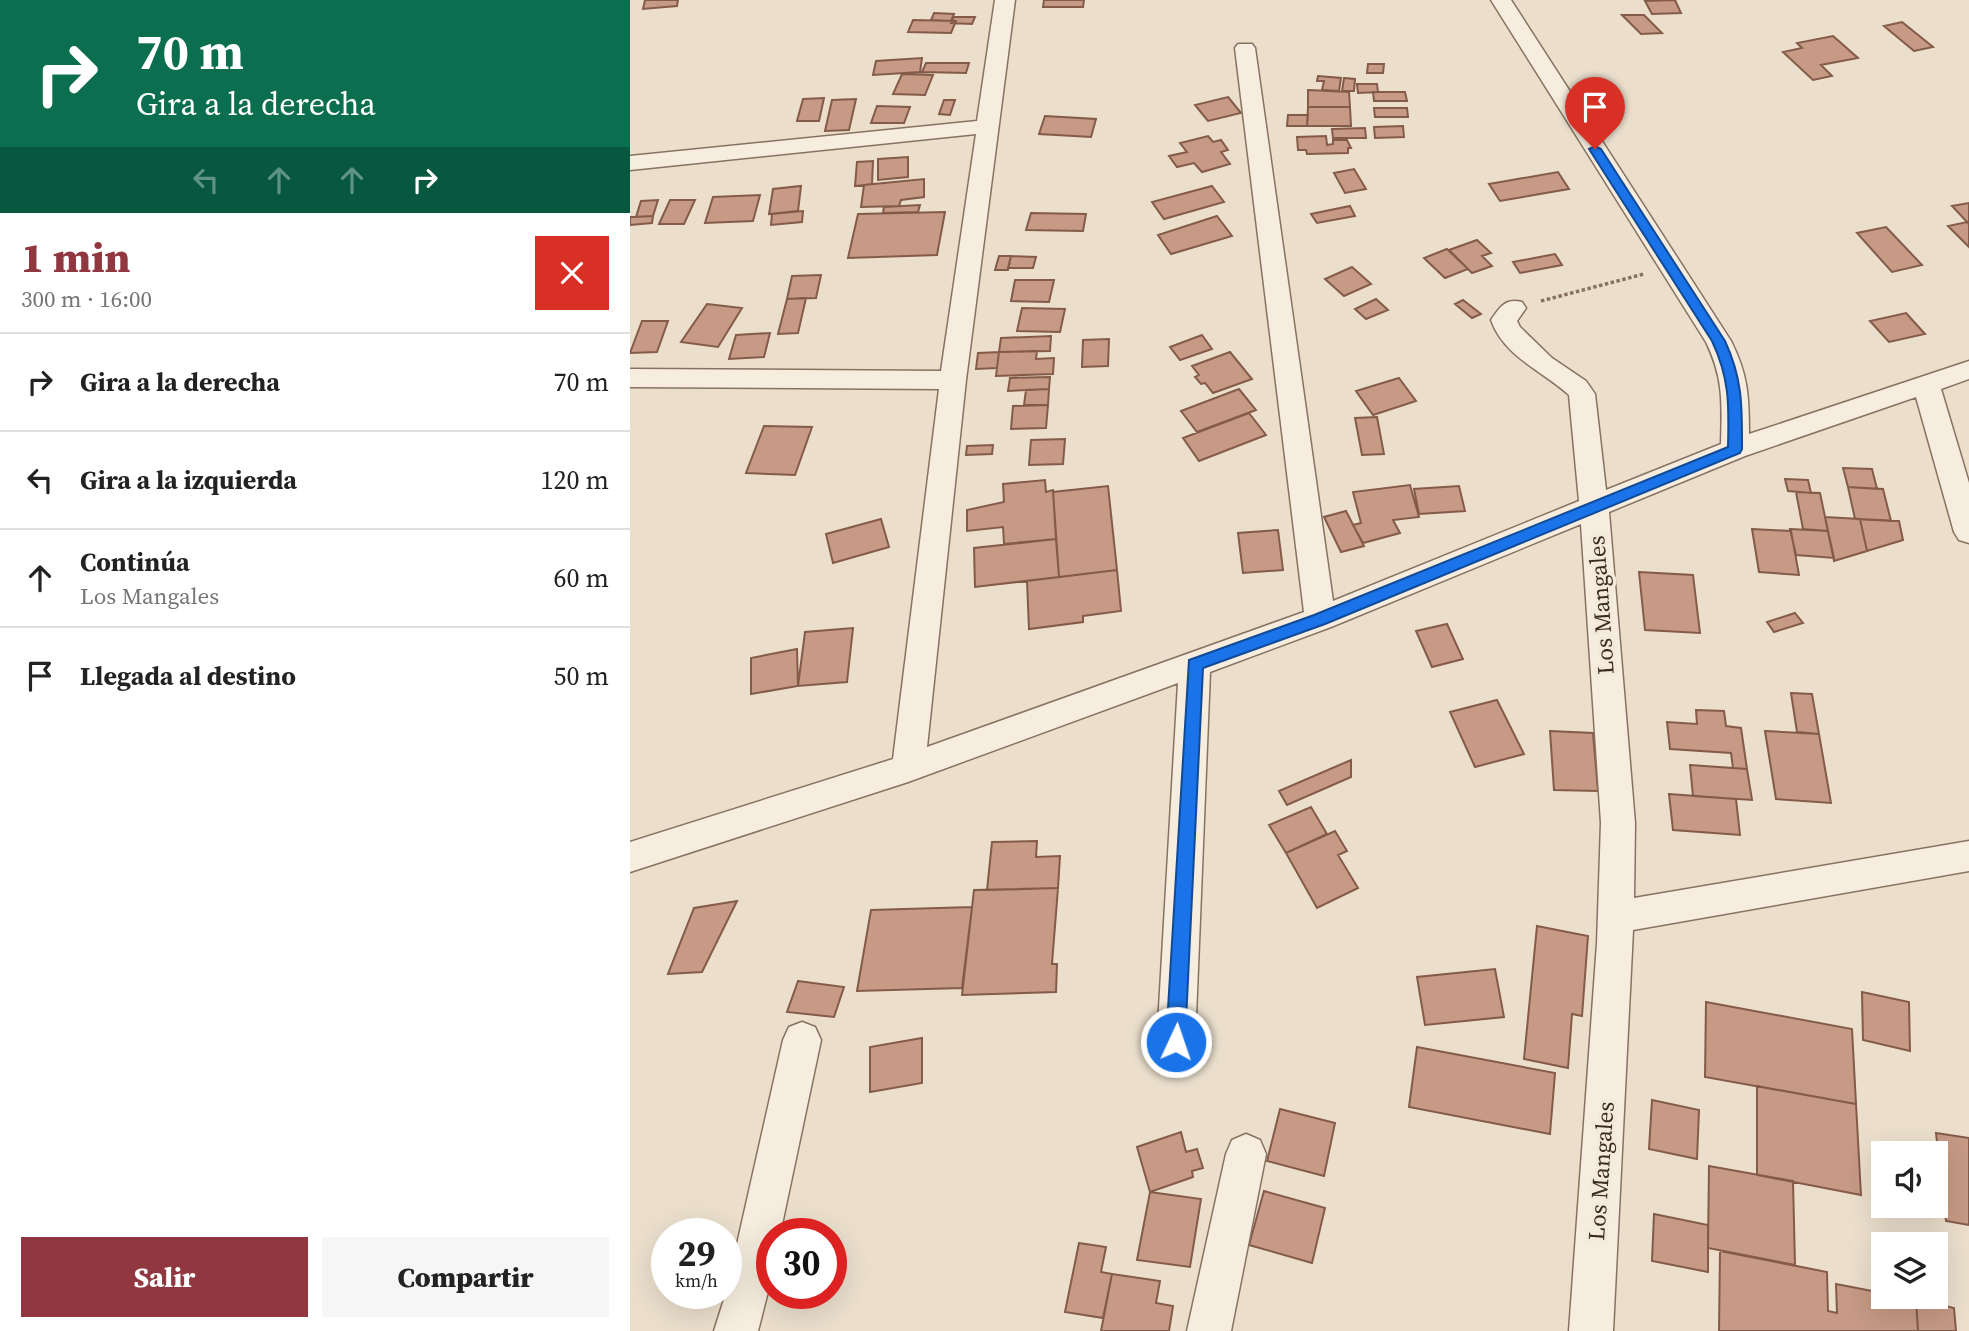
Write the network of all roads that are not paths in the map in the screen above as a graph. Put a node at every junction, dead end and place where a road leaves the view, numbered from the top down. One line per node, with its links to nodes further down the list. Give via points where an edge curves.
1 (1005, 0): 4 (street)
2 (1501, 0): 11 (street, via 1718,341 1736,391)
3 (1245, 48): 14 (street)
4 (989, 126): 5 (street); 9 (street)
5 (630, 163)
6 (1513, 308): 12 (street, Los Mangales, via 1504,320 1508,331 1582,394)
7 (1969, 370): 10 (street)
8 (630, 378): 9 (street)
9 (954, 380): 16 (street)
10 (1926, 384): 11 (street); 13 (street)
11 (1735, 449): 12 (street)
12 (1594, 507): 14 (street); 19 (street, Los Mangales, via 1618,823)
13 (1969, 532)
14 (1320, 619): 15 (street)
15 (1195, 664): 16 (street); 21 (street)
16 (908, 768): 18 (street)
17 (1969, 856): 19 (street)
18 (630, 857)
19 (1616, 917): 25 (street, Los Mangales)
20 (802, 1040): 23 (street)
21 (1176, 1042)
22 (1246, 1154): 24 (street)
23 (736, 1331)
24 (1209, 1331)
25 (1591, 1331)

